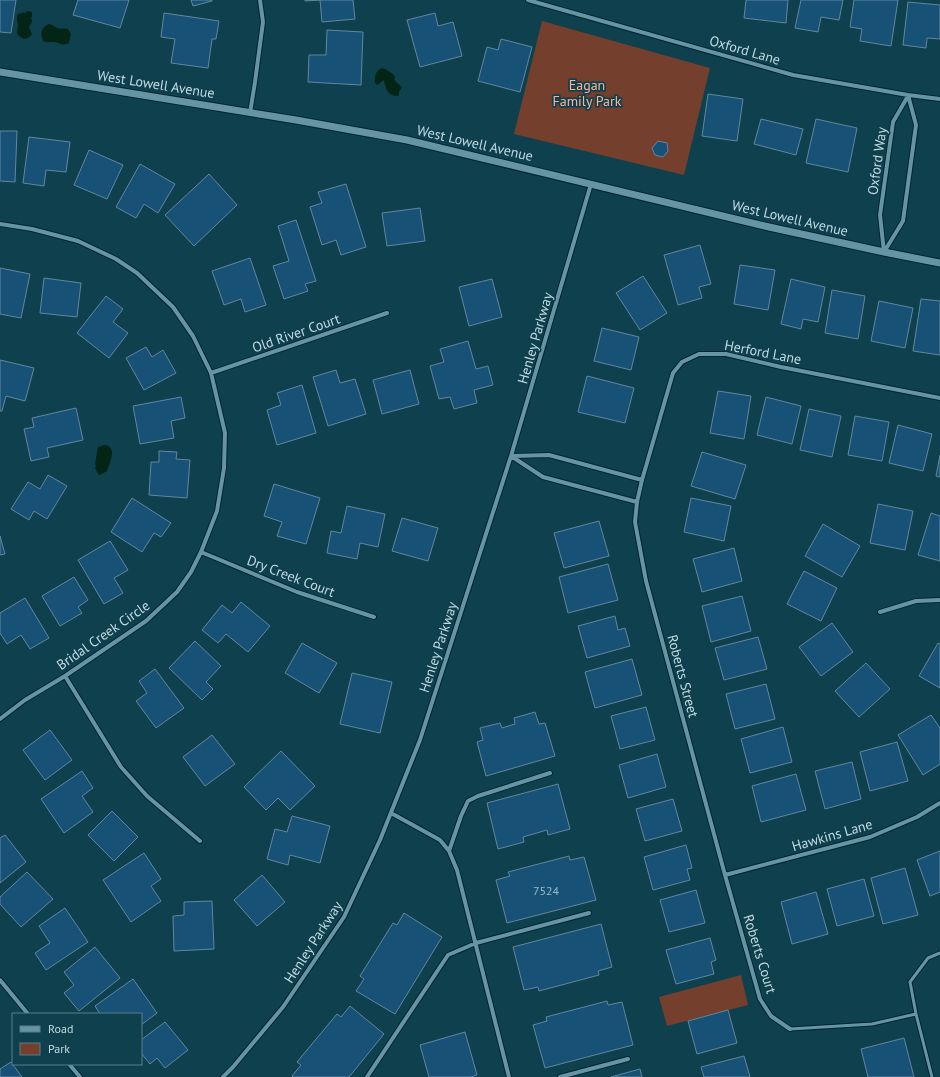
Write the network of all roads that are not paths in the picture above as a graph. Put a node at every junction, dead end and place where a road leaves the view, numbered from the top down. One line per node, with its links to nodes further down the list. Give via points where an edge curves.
1 (260, 0): 8 (street, via 262,22)
2 (528, 0): 4 (street, Oxford Lane)
3 (550, 0): 4 (street)
4 (548, 6): 6 (street, Oxford Lane, via 793,75)
5 (0, 72): 8 (street, West Lowell Avenue)
6 (908, 95): 7 (street, Oxford Lane); 11 (street, Oxford Way, via 893,122 880,215); 11 (street, via 916,125 903,221)
7 (940, 99)
8 (250, 113): 9 (street, West Lowell Avenue, via 407,140)
9 (591, 184): 11 (street, West Lowell Avenue); 16 (street, Henley Parkway)
10 (0, 224): 14 (street, Bridal Creek Circle, via 78,241 116,259 137,273 173,308 193,336)
11 (884, 252): 12 (street, West Lowell Avenue)
12 (940, 263)
13 (387, 313): 14 (street, Old River Court)
14 (211, 373): 19 (street, Bridal Creek Circle, via 225,433 224,468 217,511)
15 (940, 398): 17 (street, Herford Lane, via 726,354 699,354 682,362 673,373)
16 (512, 456): 17 (street, via 549,454); 18 (street, via 543,477); 27 (street, Henley Parkway, via 420,740)
17 (642, 480): 18 (street, Roberts Street)
18 (637, 502): 30 (street, Roberts Street, via 635,522 646,581)
19 (201, 552): 22 (street, Dry Creek Court, via 298,592); 23 (street, Bridal Creek Circle, via 191,572 176,592 146,621)
20 (940, 600): 21 (street, via 916,601)
21 (880, 612)
22 (374, 617)
23 (65, 676): 24 (street, Bridal Creek Circle); 28 (street, via 121,767 147,796)
24 (0, 719)
25 (550, 773): 29 (street, via 468,801)
26 (940, 803): 30 (street, Hawkins Lane, via 917,817 870,837)
27 (390, 813): 29 (street, via 440,840); 41 (street, Henley Parkway, via 344,917 284,1007)
28 (200, 841)
29 (449, 851): 32 (street, via 457,870)
30 (725, 875): 37 (street, Roberts Court, via 760,999 771,1016)
31 (589, 913): 32 (street)
32 (476, 944): 42 (street, via 448,955); 43 (street)
33 (940, 953): 36 (lane, via 928,958 910,982)
34 (0, 980): 35 (street)
35 (27, 1013)
36 (916, 1014): 37 (lane, via 872,1024); 45 (lane)
37 (790, 1029)
38 (628, 1059): 44 (street)
39 (70, 1065): 40 (street)
40 (80, 1077)
41 (223, 1077)
42 (367, 1077)
43 (508, 1077)
44 (560, 1077)
45 (932, 1077)

